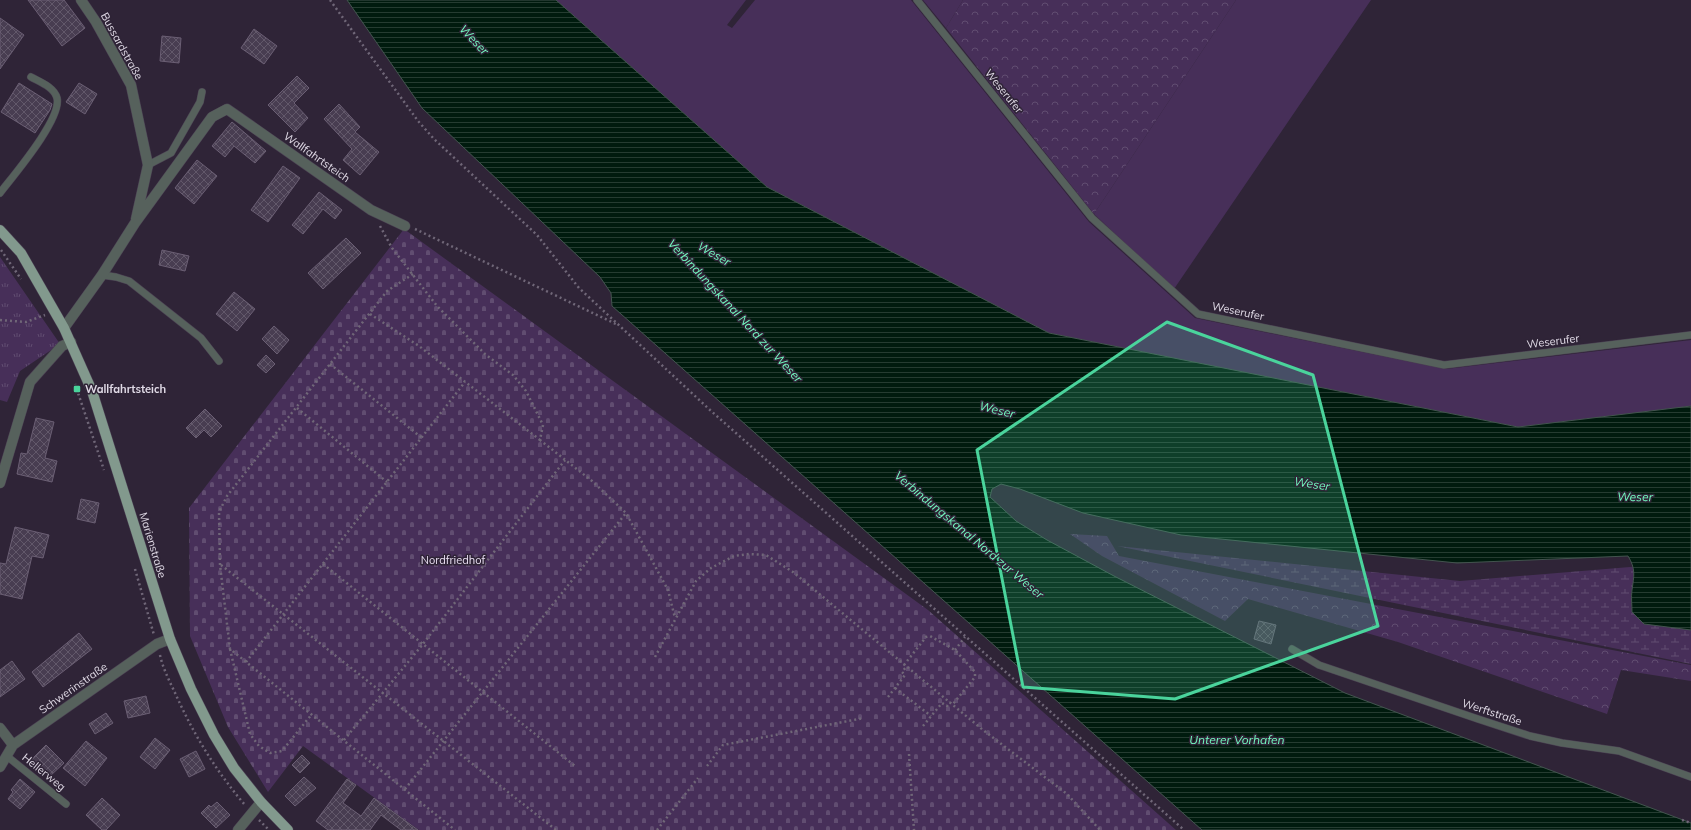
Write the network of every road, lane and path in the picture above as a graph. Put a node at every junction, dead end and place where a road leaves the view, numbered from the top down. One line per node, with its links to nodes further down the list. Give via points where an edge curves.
1 (81, 0): 6 (street, Bussardstraße, via 131,85)
2 (330, 0): 18 (path, via 418,121 434,139 536,234 579,288)
3 (917, 0): 20 (lane, Weserufer, via 1092,218 1198,314 1444,365)
4 (31, 78): 7 (lane, via 48,86 57,98 56,110 33,150)
5 (202, 92): 6 (lane, via 200,102 171,153)
6 (148, 165): 9 (street, Bussardstraße)
7 (0, 193)
8 (371, 210): 9 (street, Wallfahrtsteich, via 227,109 212,117); 10 (street, Wallfahrtsteich); 13 (path, via 392,248)
9 (135, 223): 14 (street, Wallfahrtsteich)
10 (405, 226)
11 (0, 230): 15 (main road, Marienstraße, via 21,253)
12 (423, 232): 18 (path)
13 (414, 274): 16 (path, via 387,291); 27 (path, via 437,306 454,321 467,338 513,375 526,391 543,424)
14 (102, 275): 19 (street, Wallfahrtsteich); 22 (lane, via 129,282 201,338)
15 (55, 312): 17 (path, via 26,322); 19 (main road, Marienstraße)
16 (370, 314): 23 (path); 24 (path, via 419,346)
17 (0, 320)
18 (619, 325): 36 (path, via 710,410)
19 (64, 328): 21 (main road, Marienstraße)
20 (1691, 335)
21 (71, 342): 30 (street, via 62,346 30,382); 37 (main road, Marienstraße, via 92,390)
22 (219, 361)
23 (330, 364): 25 (path); 26 (path)
24 (465, 382): 26 (path); 27 (path)
25 (297, 408): 29 (path); 33 (path, via 227,496 219,512)
26 (422, 438): 29 (path)
27 (540, 440): 28 (path)
28 (565, 460): 31 (path); 38 (path)
29 (387, 482): 32 (path)
30 (0, 483)
31 (626, 513): 35 (path, via 668,590); 47 (path)
32 (323, 564): 34 (path); 38 (path)
33 (220, 565): 34 (path); 39 (path)
34 (284, 615): 43 (path); 46 (path)
35 (676, 618): 42 (path); 44 (path, via 696,581 711,568 734,556 766,555 794,572)
36 (965, 637): 41 (path); 77 (path)
37 (170, 639): 57 (street, Schwerinstraße, via 157,644); 66 (main road, Marienstraße, via 214,736 234,768)
38 (422, 644): 46 (path); 47 (path)
39 (230, 649): 43 (path); 50 (path, via 250,734 259,746 270,753 282,751)
40 (1292, 649): 63 (lane, Werftstraße, via 1319,665 1530,736 1619,751)
41 (955, 650): 44 (path, via 930,636 926,637); 49 (path, via 975,672 975,677)
42 (655, 656)
43 (246, 662): 50 (path)
44 (905, 666): 45 (path, via 902,672 906,675); 49 (path)
45 (895, 688): 48 (path); 51 (path)
46 (382, 692): 55 (path); 56 (path)
47 (483, 692): 56 (path); 60 (path)
48 (888, 697)
49 (951, 703): 51 (path, via 946,706 942,703); 76 (path, via 1067,794)
50 (312, 714): 55 (path)
51 (931, 716): 53 (path)
52 (864, 718): 61 (path, via 723,745)
53 (923, 726)
54 (0, 728): 57 (street)
55 (344, 740): 65 (path)
56 (444, 742): 65 (path); 73 (path)
57 (13, 745): 59 (street)
58 (910, 754): 75 (path)
59 (8, 756): 62 (street); 67 (lane, Hellerweg)
60 (575, 766)
61 (707, 766)
62 (0, 767)
63 (1691, 777)
64 (698, 778): 74 (path)
65 (406, 789): 72 (path)
66 (261, 802): 70 (street); 71 (main road, Marienstraße)
67 (66, 804)
68 (1682, 820): 69 (path)
69 (1691, 823)
70 (238, 830)
71 (288, 830)
72 (455, 830)
73 (556, 830)
74 (657, 830)
75 (914, 830)
76 (1100, 830)
77 (1184, 830)

